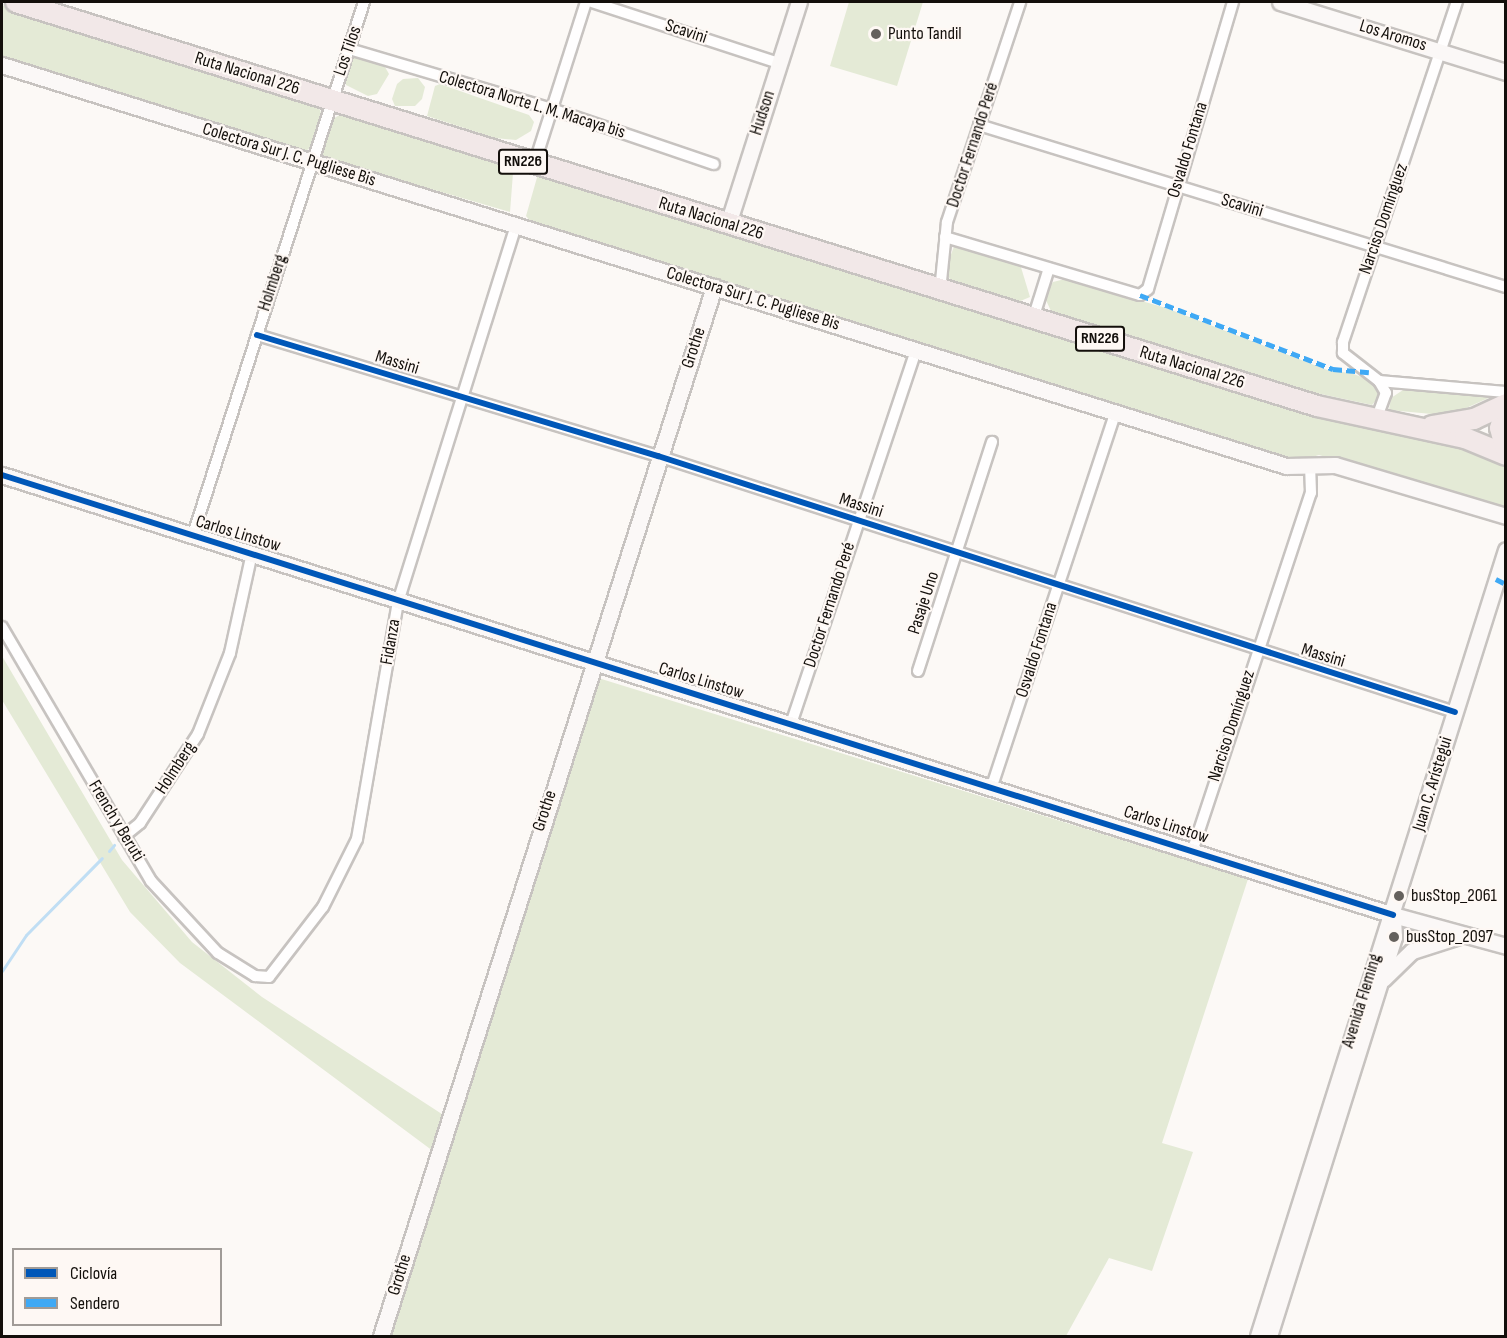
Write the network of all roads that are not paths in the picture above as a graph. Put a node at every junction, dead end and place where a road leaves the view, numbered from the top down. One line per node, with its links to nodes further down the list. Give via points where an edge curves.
1 (16, 2): 15 (highway, Ruta Nacional 226 / RN226)
2 (364, 2): 10 (street, Los Tilos)
3 (586, 2): 16 (street)
4 (592, 2): 12 (street, Scavini)
5 (799, 2): 12 (main road, Hudson)
6 (1020, 2): 17 (street, Doctor Fernando Peré)
7 (1233, 2): 21 (street, Osvaldo Fontana)
8 (1280, 2): 11 (main road, Los Aromos)
9 (1457, 2): 11 (street, Narciso Domínguez)
10 (349, 49): 15 (street, Los Tilos); 16 (street, Colectora Norte L. M. Macaya bis)
11 (1442, 51): 14 (main road, Los Aromos); 25 (street, Narciso Domínguez)
12 (779, 63): 22 (main road, Hudson)
13 (2, 65): 18 (main road, Colectora Sur J. C. Pugliese Bis)
14 (1506, 72)
15 (331, 100): 18 (street, Holmberg); 20 (highway, Ruta Nacional 226 / RN226)
16 (552, 109): 19 (street, Colectora Norte L. M. Macaya bis); 20 (street)
17 (979, 125): 21 (street, Scavini); 24 (street, Doctor Fernando Peré)
18 (311, 163): 23 (main road, Colectora Sur J. C. Pugliese Bis); 31 (street, Holmberg)
19 (714, 164)
20 (534, 165): 22 (highway, Ruta Nacional 226 / RN226)
21 (1177, 186): 25 (street, Scavini); 26 (street, Osvaldo Fontana, via 1148,289 1140,295)
22 (728, 224): 29 (highway, Ruta Nacional 226 / RN226)
23 (516, 225): 27 (main road, Colectora Sur J. C. Pugliese Bis); 35 (street, Fidanza)
24 (945, 237): 26 (street); 29 (street, Doctor Fernando Peré)
25 (1374, 245): 28 (street, Scavini); 33 (street, Narciso Domínguez, via 1343,342 1343,353)
26 (1048, 268): 30 (street)
27 (714, 287): 32 (main road, Colectora Sur J. C. Pugliese Bis); 43 (main road, Grothe)
28 (1506, 287)
29 (940, 291): 30 (highway, Ruta Nacional 226 / RN226)
30 (1033, 319): 39 (highway, Ruta Nacional 226 / RN226, via 1317,406)
31 (256, 335): 35 (street, Massini); 48 (street, Holmberg)
32 (916, 351): 38 (main road, Colectora Sur J. C. Pugliese Bis); 47 (street, Doctor Fernando Peré)
33 (1379, 381): 34 (street); 39 (street, via 1386,393)
34 (1506, 392)
35 (462, 399): 43 (street, Massini); 54 (street, Fidanza)
36 (1506, 404): 40 (highway, Ruta Nacional 226 / RN226, via 1455,424)
37 (1506, 410): 42 (highway, Ruta Nacional 226 / RN226, via 1500,428)
38 (1116, 412): 44 (main road, Colectora Sur J. C. Pugliese Bis, via 1293,468); 53 (street, Osvaldo Fontana)
39 (1376, 420): 40 (highway, Ruta Nacional 226 / RN226)
40 (1408, 426): 42 (highway, Ruta Nacional 226 / RN226, via 1476,441)
41 (992, 442): 50 (street, Pasaje Uno)
42 (1506, 453)
43 (658, 456): 47 (street, Massini); 57 (main road, Grothe)
44 (1310, 467): 46 (main road, Colectora Sur J. C. Pugliese Bis, via 1335,465); 56 (street, Narciso Domínguez, via 1311,493)
45 (2, 475): 48 (main road, Carlos Linstow)
46 (1506, 516)
47 (858, 521): 50 (street, Massini); 60 (street, Doctor Fernando Peré)
48 (193, 535): 51 (main road, Carlos Linstow)
49 (1506, 550): 52 (main road, Juan C. Arístegui)
50 (956, 552): 53 (street, Massini); 58 (street, Pasaje Uno)
51 (252, 554): 54 (main road, Carlos Linstow); 62 (street, Holmberg, via 230,653 198,734 140,823)
52 (1501, 582): 59 (main road, Juan C. Arístegui)
53 (1058, 584): 56 (street, Massini); 61 (street, Osvaldo Fontana)
54 (398, 602): 57 (main road, Carlos Linstow); 67 (street, Fidanza, via 357,839 350,860 323,908)
55 (2, 627): 62 (street, French y Beruti)
56 (1256, 651): 59 (street, Massini); 63 (street, Narciso Domínguez)
57 (592, 664): 60 (main road, Carlos Linstow); 69 (main road, Grothe)
58 (918, 671)
59 (1455, 711): 64 (main road, Juan C. Arístegui)
60 (791, 724): 61 (main road, Carlos Linstow)
61 (992, 786): 63 (main road, Carlos Linstow)
62 (124, 836): 67 (street, French y Beruti, via 152,881 218,953 255,976)
63 (1193, 849): 64 (main road, Carlos Linstow)
64 (1393, 915): 65 (main road, Carlos Linstow); 68 (main road, Avenida Fleming, via 1394,937); 70 (main road, Avenida Fleming, via 1384,931)
65 (1467, 935): 66 (main road, Carlos Linstow); 68 (main road, via 1434,941 1412,951 1392,968)
66 (1506, 946)
67 (269, 977)
68 (1377, 989): 71 (main road, Avenida Fleming)
69 (381, 1336)
70 (1258, 1336)
71 (1269, 1336)

